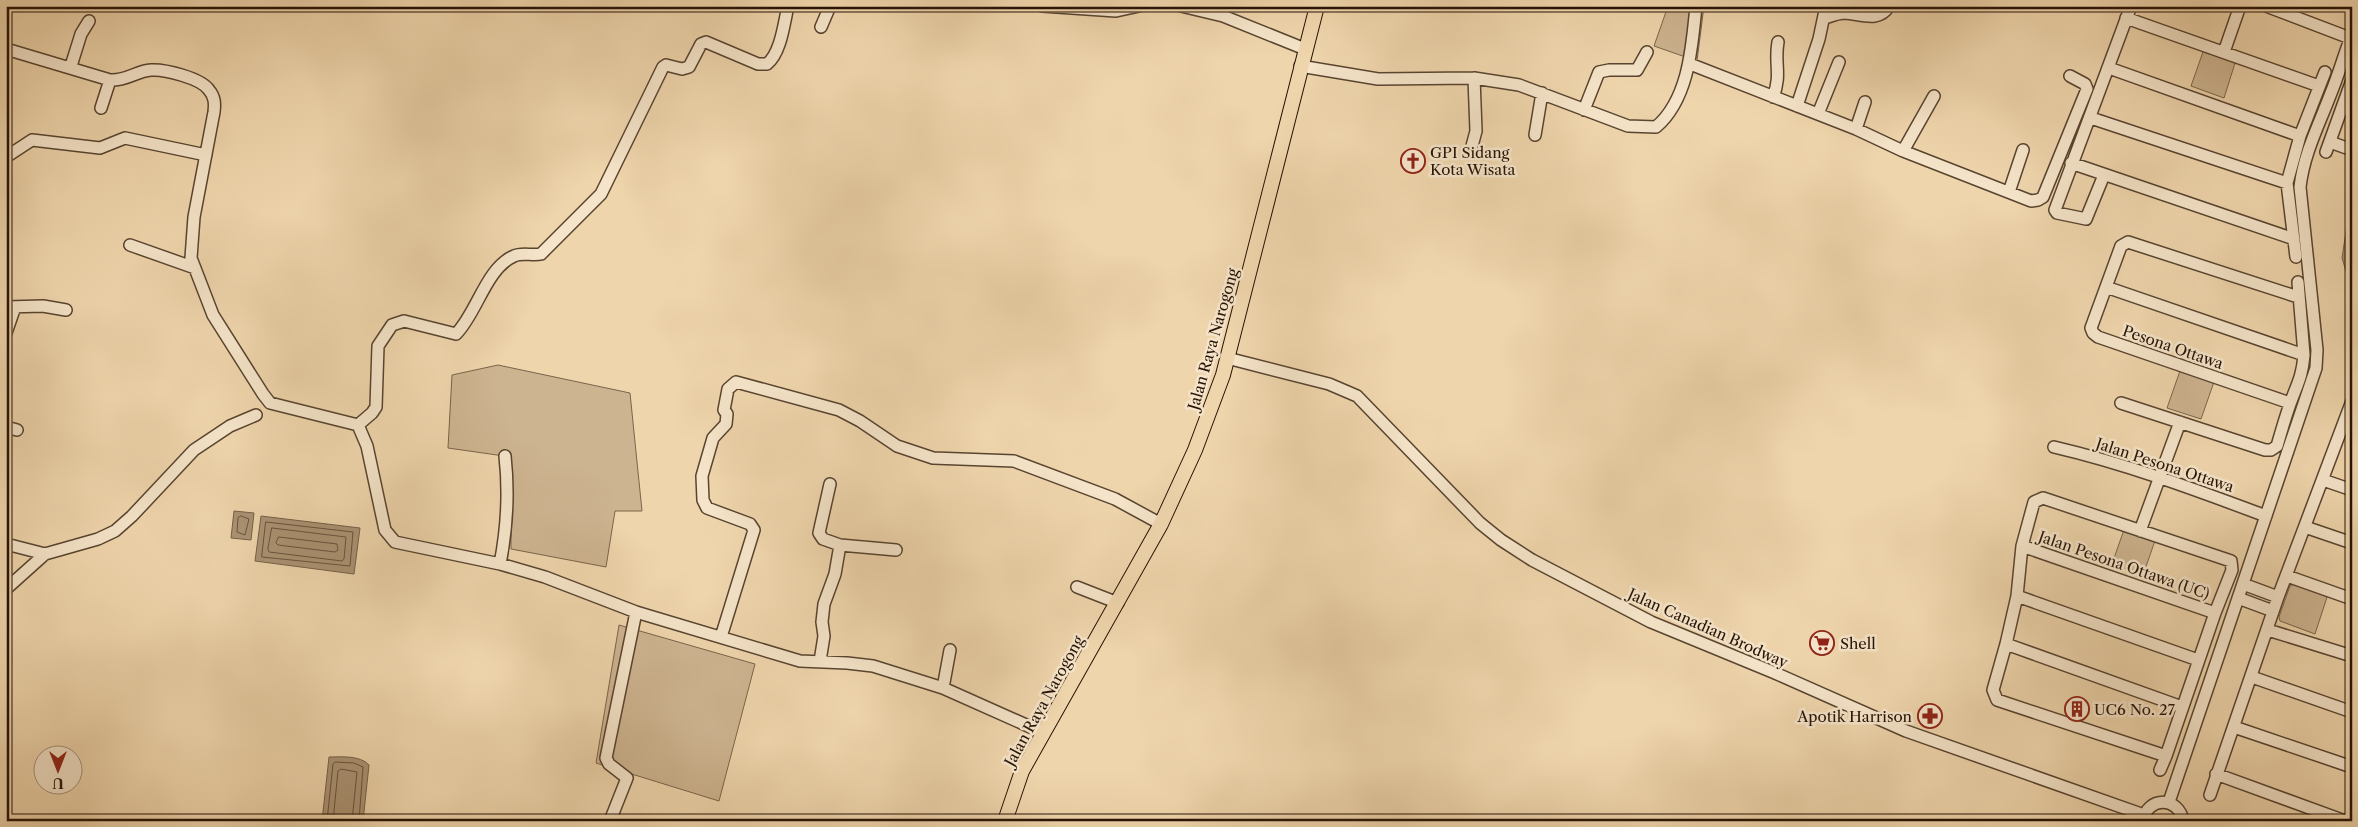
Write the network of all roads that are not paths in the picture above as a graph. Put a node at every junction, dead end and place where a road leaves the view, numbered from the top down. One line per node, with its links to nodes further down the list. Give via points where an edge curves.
1 (788, 6): 73 (street, via 776,49 767,64 758,64 706,42 701,44 689,67 663,67 601,194 541,254 519,254 501,266 456,334 404,321 392,324 378,346 376,407)
2 (830, 6): 15 (street)
3 (1042, 6): 4 (street, via 1116,11)
4 (1139, 6)
5 (1181, 6): 19 (street, via 1223,16)
6 (1317, 6): 19 (main road, Jalan Raya Narogong)
7 (1696, 6): 23 (street)
8 (1889, 6): 12 (street, via 1884,14 1876,17)
9 (2131, 6): 13 (street)
10 (2240, 6): 21 (street)
11 (2266, 6): 16 (street)
12 (1825, 12): 38 (street)
13 (2126, 18): 21 (street); 26 (street)
14 (89, 21): 24 (street, via 81,34)
15 (821, 27)
16 (2351, 37): 81 (street, via 2302,166 2301,202 2317,350 2316,368)
17 (1778, 42): 35 (street, via 1779,74)
18 (6, 49): 24 (street)
19 (1305, 49): 25 (main road, Jalan Raya Narogong)
20 (1647, 52): 40 (street, via 1637,70 1599,72)
21 (2224, 52): 32 (street)
22 (1839, 62): 41 (street)
23 (1690, 64): 35 (street); 40 (street, via 1672,107 1656,127 1628,126)
24 (71, 66): 30 (street)
25 (1300, 66): 29 (street, via 1378,79); 67 (main road, Jalan Raya Narogong)
26 (2109, 68): 42 (street); 45 (street)
27 (2325, 72): 32 (street)
28 (2070, 76): 55 (street, via 2085,84 2087,89 2043,197 2025,200)
29 (1474, 78): 33 (street, via 1520,85); 46 (street, via 1476,131)
30 (110, 80): 39 (street); 50 (street, via 123,80 143,71 156,70 192,78 205,85 214,103)
31 (2352, 80): 36 (street)
32 (2319, 86): 45 (street)
33 (1542, 93): 40 (street); 44 (street)
34 (1934, 96): 49 (street)
35 (1773, 97): 38 (street)
36 (2349, 97): 48 (street, via 2328,147)
37 (1865, 102): 43 (street)
38 (1796, 106): 41 (street)
39 (101, 108)
40 (1584, 110)
41 (1818, 114): 43 (street)
42 (2091, 118): 52 (street); 54 (street)
43 (1856, 129): 49 (street)
44 (1535, 135)
45 (2300, 136): 54 (street)
46 (1472, 146)
47 (2023, 150): 55 (street)
48 (2352, 150)
49 (1903, 151): 55 (street)
50 (206, 155): 51 (street, via 125,138 100,148 32,140); 59 (street, via 190,254)
51 (6, 157)
52 (2071, 163): 53 (street); 53 (street, via 2054,206 2058,213 2086,219)
53 (2104, 175): 56 (street)
54 (2287, 183): 56 (street)
55 (2009, 192)
56 (2294, 239): 58 (street)
57 (130, 245): 59 (street)
58 (2296, 257)
59 (195, 268): 73 (street, via 213,315 270,403)
60 (2298, 282): 62 (street)
61 (2106, 287): 62 (street, Pesona Ottawa, via 2121,246 2133,242); 66 (street); 70 (street, Pesona Ottawa, via 2092,325 2093,333 2098,337)
62 (2298, 297): 66 (street)
63 (11, 307): 64 (street, via 43,306); 65 (street)
64 (66, 310)
65 (6, 333)
66 (2304, 355): 70 (street, via 2300,384)
67 (1227, 358): 82 (main road, Jalan Raya Narogong, via 1195,450); 123 (street, Jalan Canadian Brodway, via 1329,384 1357,396 1480,523 1501,540 1651,622 1906,731)
68 (2352, 401): 74 (street)
69 (2121, 403): 72 (street)
70 (2290, 403): 72 (street, via 2277,446 2271,450)
71 (256, 415): 90 (street, via 230,426 194,450 115,531 98,540)
72 (2180, 422): 77 (street)
73 (358, 424): 91 (street, via 368,446 385,530 391,539)
74 (2347, 430): 78 (street)
75 (2054, 447): 77 (street, Jalan Pesona Ottawa)
76 (505, 456): 91 (street, via 506,524)
77 (2158, 476): 81 (street, Jalan Pesona Ottawa); 84 (street)
78 (2323, 480): 80 (street); 83 (street)
79 (830, 484): 87 (street, via 819,533 823,540)
80 (2352, 490)
81 (2266, 516): 93 (street)
82 (1161, 524): 100 (main road, Jalan Raya Narogong); 105 (street, via 1115,499 1014,461 933,458 897,446 839,410 736,382 728,389 724,410 726,424 713,438 702,476 703,500 707,508 750,524 754,530)
83 (2305, 527): 85 (street); 92 (street)
84 (2140, 531): 88 (street, Jalan Pesona Ottawa (UC), via 2038,498 2034,502); 103 (street, Jalan Pesona Ottawa (UC), via 2231,561 2232,570)
85 (2352, 543)
86 (6, 544): 90 (street)
87 (840, 545): 89 (street); 110 (street, via 835,574 824,604)
88 (2022, 546): 96 (street, Jalan Pesona Ottawa (UC)); 103 (street, Jalan Pesona Ottawa (UC))
89 (896, 550)
90 (45, 554): 95 (street)
91 (500, 564): 102 (street, via 592,593)
92 (2287, 576): 97 (street); 99 (street)
93 (2243, 584): 97 (street); 98 (street)
94 (1077, 587): 100 (street)
95 (6, 589)
96 (2017, 596): 106 (street, Jalan Pesona Ottawa (UC)); 109 (street)
97 (2278, 597): 101 (street)
98 (2238, 598): 101 (street); 122 (street)
99 (2352, 599)
100 (1118, 603): 116 (main road, Jalan Raya Narogong)
101 (2273, 611): 104 (street)
102 (636, 612): 105 (street); 124 (street, via 606,758 625,775 627,781)
103 (2215, 613): 109 (street)
104 (2268, 630): 108 (street); 111 (street)
105 (721, 637): 110 (street, via 800,661)
106 (2006, 644): 113 (street); 117 (street, Jalan Pesona Ottawa (UC), via 1993,690 1997,700)
107 (950, 650): 112 (street)
108 (2352, 656)
109 (2198, 660): 113 (street)
110 (820, 661): 112 (street, via 874,666)
111 (2252, 677): 114 (street); 115 (street)
112 (943, 688): 116 (street)
113 (2182, 707): 117 (street)
114 (2352, 712)
115 (2234, 727): 118 (street); 120 (street)
116 (1044, 733): 125 (main road, Jalan Raya Narogong, via 1022,771)
117 (2166, 756): 119 (street)
118 (2352, 767)
119 (2160, 770)
120 (2216, 774): 121 (street); 127 (street)
121 (2210, 795)
122 (2169, 802): 123 (street, via 2151,805); 126 (street, via 2179,810)
123 (2143, 818)
124 (610, 821)
125 (1005, 821)
126 (2183, 821)
127 (2345, 821)

